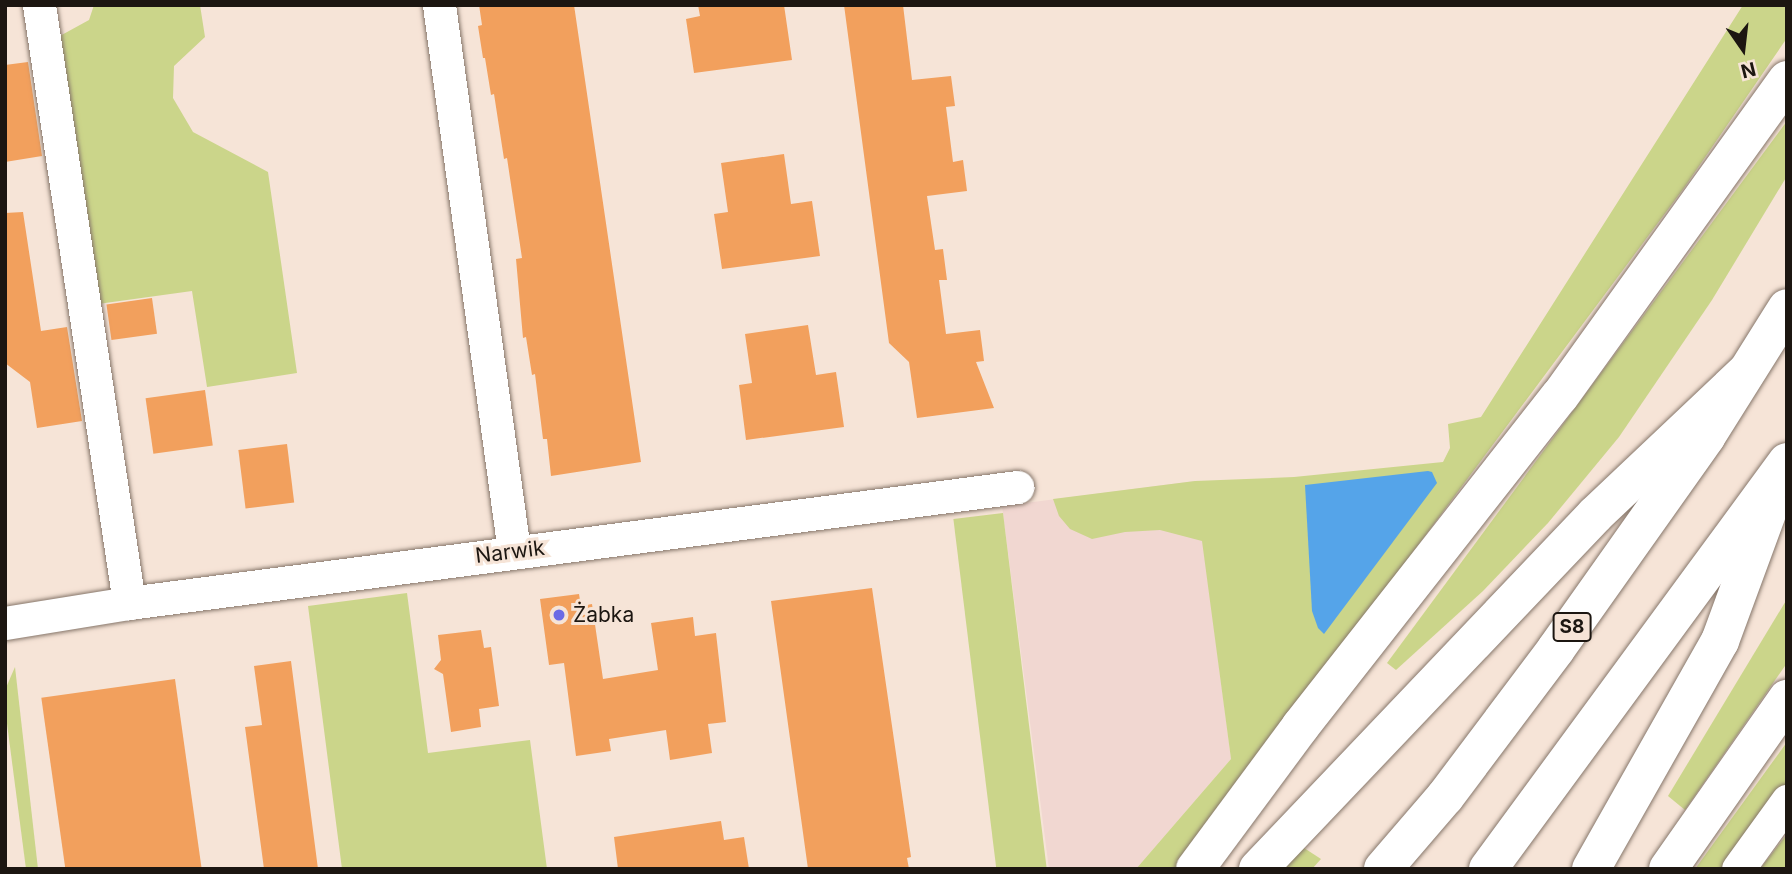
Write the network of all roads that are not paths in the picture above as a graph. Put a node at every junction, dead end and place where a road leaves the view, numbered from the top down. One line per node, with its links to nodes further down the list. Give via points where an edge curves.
1 (39, 5): 9 (street)
2 (439, 5): 8 (street)
3 (1787, 80): 13 (main road, via 1560,396 1300,727)
4 (1787, 308): 5 (main road, S8)
5 (1746, 372): 14 (main road, via 1595,515); 15 (main road, S8, via 1706,437 1556,649 1445,797)
6 (1786, 463): 16 (main road); 17 (main road, via 1720,641)
7 (1017, 487): 8 (street, Narwik)
8 (514, 551): 9 (street, Narwik)
9 (129, 603): 10 (street, Narwik)
10 (5, 623)
11 (1787, 699): 18 (main road)
12 (1787, 801): 19 (street)
13 (1195, 869)
14 (1258, 869)
15 (1383, 869)
16 (1488, 869)
17 (1591, 869)
18 (1668, 869)
19 (1738, 869)

